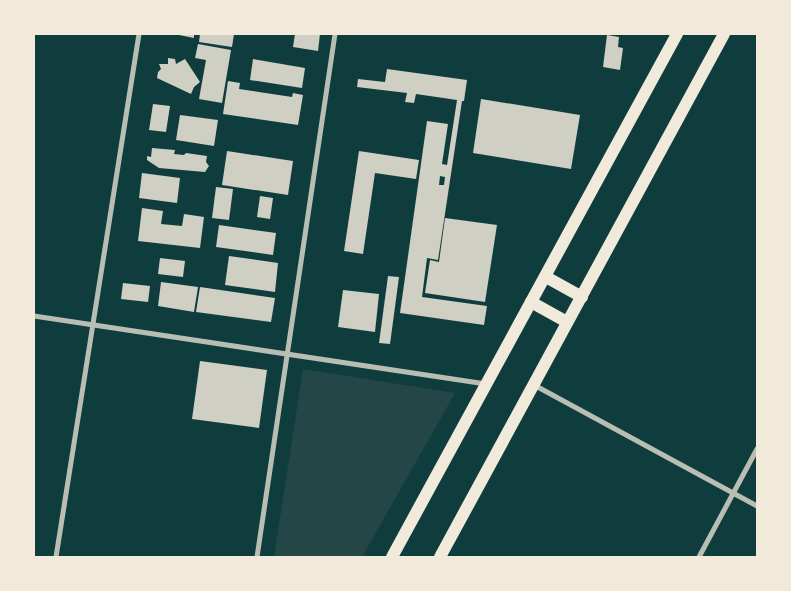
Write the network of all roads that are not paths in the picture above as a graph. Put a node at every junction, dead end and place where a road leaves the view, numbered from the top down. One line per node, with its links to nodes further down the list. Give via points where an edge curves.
1 (139, 34): 10 (street)
2 (334, 34): 11 (street)
3 (677, 34): 5 (main road)
4 (724, 34): 6 (main road)
5 (546, 277): 6 (main road); 7 (main road)
6 (582, 297): 9 (main road)
7 (531, 302): 9 (main road); 12 (main road)
8 (34, 316): 10 (street)
9 (567, 322): 13 (main road)
10 (92, 325): 11 (street); 17 (street)
11 (288, 354): 12 (street); 18 (street)
12 (486, 384): 19 (main road)
13 (534, 385): 15 (street); 20 (main road)
14 (757, 449): 15 (street)
15 (734, 493): 16 (street); 21 (street)
16 (757, 506)
17 (56, 557)
18 (257, 557)
19 (392, 557)
20 (440, 557)
21 (699, 557)

